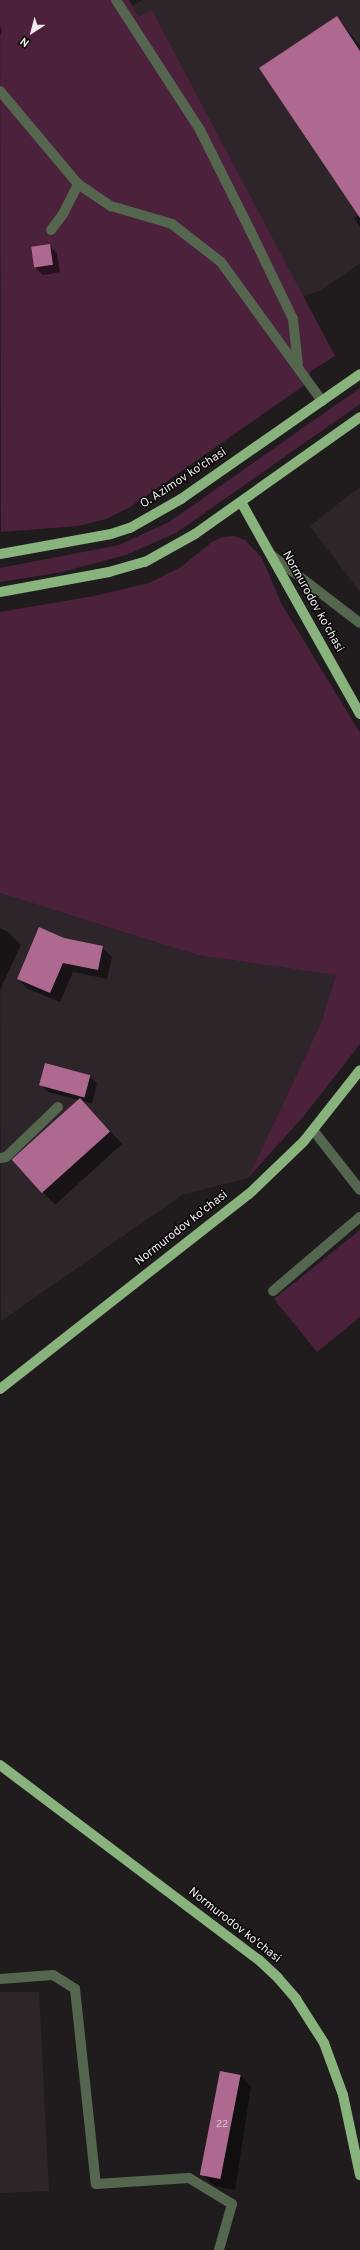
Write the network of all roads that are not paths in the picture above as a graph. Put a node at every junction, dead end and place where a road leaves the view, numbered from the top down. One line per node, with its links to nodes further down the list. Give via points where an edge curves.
1 (116, 0): 5 (street, via 200,130 250,230 293,319)
2 (0, 91): 3 (street)
3 (78, 184): 4 (street, via 63,214); 5 (street, via 111,206 172,224 221,262)
4 (51, 230)
5 (298, 366): 7 (street)
6 (360, 374): 7 (main road, O. Azimov ko'chasi)
7 (322, 401): 10 (main road, O. Azimov ko'chasi, via 181,499 130,528 111,534)
8 (360, 418): 9 (main road)
9 (241, 502): 11 (main road, Normurodov ko'chasi); 12 (main road, via 170,549 145,562 108,572)
10 (0, 554)
11 (270, 554): 13 (street); 14 (main road, Normurodov ko'chasi)
12 (0, 592)
13 (360, 623)
14 (360, 714)
15 (360, 1070): 17 (main road, Normurodov ko'chasi)
16 (58, 1107): 18 (street, via 6,1157)
17 (313, 1130): 19 (street); 22 (main road, Normurodov ko'chasi, via 249,1194)
18 (0, 1158)
19 (360, 1190)
20 (360, 1217): 21 (street)
21 (273, 1291)
22 (0, 1389)
23 (0, 1765): 25 (main road, Normurodov ko'chasi, via 259,1960 278,1978 311,2022 329,2056 343,2095)
24 (0, 1980): 26 (street, via 53,1975 75,1989 96,2184 189,2178 232,2204)
25 (360, 2175)
26 (218, 2250)

